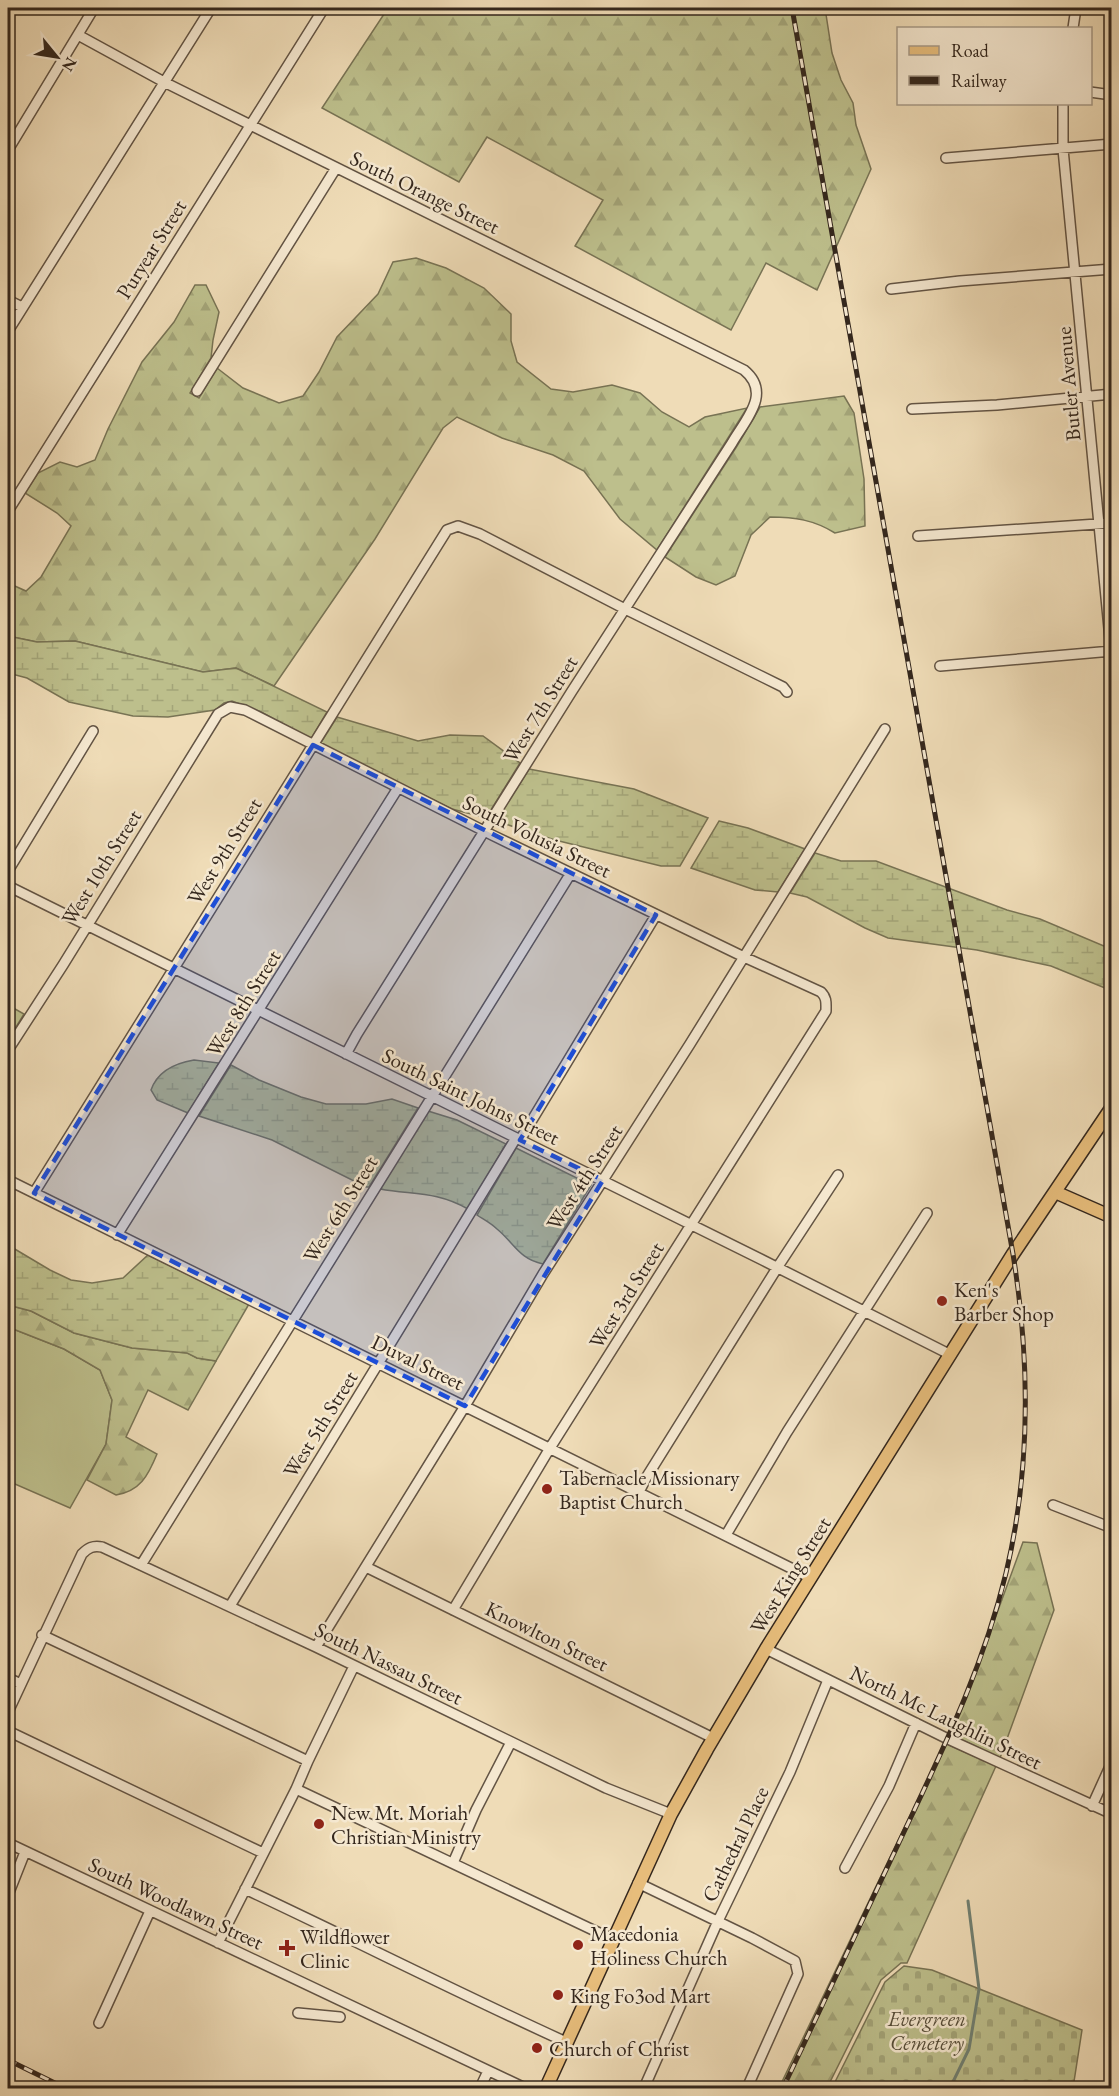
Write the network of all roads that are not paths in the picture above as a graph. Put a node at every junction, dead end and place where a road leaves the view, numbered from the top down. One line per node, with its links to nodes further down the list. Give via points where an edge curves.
1 (94, 8): 6 (street)
2 (211, 8): 7 (street)
3 (324, 8): 11 (street, Puryear Street)
4 (1076, 8): 5 (street)
5 (1073, 27)
6 (78, 35): 7 (street, South Orange Street); 14 (street)
7 (164, 82): 11 (street, South Orange Street); 21 (street)
8 (1092, 92): 9 (street)
9 (1112, 95)
10 (1063, 105): 13 (street, Butler Avenue)
11 (250, 125): 16 (street, South Orange Street); 28 (street, Puryear Street)
12 (1112, 144): 13 (street)
13 (1063, 149): 15 (street); 18 (street, Butler Avenue)
14 (8, 150)
15 (946, 158)
16 (336, 168): 23 (street, South Orange Street, via 744,370); 24 (street)
17 (1112, 269): 18 (street)
18 (1076, 272): 19 (street); 26 (street, Butler Avenue)
19 (891, 290)
20 (8, 300): 21 (street)
21 (22, 307): 22 (street)
22 (8, 331)
23 (754, 382): 32 (street, West 7th Street, via 756,403)
24 (197, 391)
25 (1112, 394): 26 (street)
26 (1087, 396): 27 (street); 30 (street, Butler Avenue)
27 (912, 409)
28 (8, 511)
29 (1112, 523): 30 (street)
30 (1099, 524): 31 (street); 33 (street, Butler Avenue)
31 (918, 536)
32 (625, 609): 35 (street); 39 (street, West 9th Street, via 480,534 458,526 447,530); 41 (street, West 7th Street)
33 (1111, 654): 34 (street)
34 (940, 666)
35 (787, 692)
36 (230, 707): 39 (street, South Volusia Street, via 245,710); 46 (street, West 10th Street, via 218,714)
37 (885, 729): 47 (street, West 4th Street)
38 (93, 731): 42 (street)
39 (313, 745): 40 (street, South Volusia Street); 48 (street, West 9th Street)
40 (398, 788): 41 (street, South Volusia Street); 50 (street, West 8th Street)
41 (484, 831): 43 (street, South Volusia Street); 52 (street, West 7th Street)
42 (8, 871)
43 (571, 873): 45 (street, South Volusia Street); 53 (street, West 6th Street)
44 (8, 886): 46 (street, South Saint Johns Street)
45 (656, 915): 47 (street, South Volusia Street); 55 (street, West 5th Street)
46 (86, 925): 48 (street, South Saint Johns Street); 51 (street, West 10th Street)
47 (744, 957): 49 (street, South Volusia Street, via 821,992); 58 (street, West 4th Street)
48 (173, 969): 50 (street, South Saint Johns Street); 60 (street, West 9th Street)
49 (826, 1000): 63 (street, West 3rd Street, via 826,1011)
50 (258, 1011): 52 (street, South Saint Johns Street); 64 (street, West 8th Street)
51 (8, 1050)
52 (346, 1054): 53 (street, South Saint Johns Street)
53 (431, 1097): 55 (street, South Saint Johns Street); 67 (street, West 6th Street)
54 (1112, 1107): 59 (main road, West King Street)
55 (518, 1139): 58 (street, South Saint Johns Street); 69 (street, West 5th Street)
56 (838, 1174): 65 (street)
57 (8, 1180): 60 (street, Duval Street)
58 (603, 1180): 63 (street, South Saint Johns Street); 70 (street, West 4th Street)
59 (1055, 1192): 62 (main road); 68 (main road, West King Street)
60 (34, 1193): 64 (street, Duval Street)
61 (927, 1213): 66 (street)
62 (1112, 1217)
63 (692, 1224): 65 (street, South Saint Johns Street); 71 (street, West 3rd Street)
64 (117, 1235): 67 (street, Duval Street)
65 (777, 1268): 66 (street, South Saint Johns Street); 72 (street)
66 (864, 1312): 68 (street, South Saint Johns Street); 75 (street)
67 (292, 1320): 69 (street, Duval Street); 76 (street, West 6th Street)
68 (951, 1355): 78 (main road, West King Street)
69 (379, 1363): 70 (street, Duval Street); 79 (street, West 5th Street)
70 (465, 1406): 71 (street, Duval Street); 77 (street, West 4th Street)
71 (550, 1448): 72 (street, Duval Street); 80 (street, West 3rd Street)
72 (639, 1492): 75 (street, Duval Street)
73 (1053, 1505): 74 (street)
74 (1112, 1528)
75 (726, 1535): 78 (street, Duval Street)
76 (141, 1565): 79 (street, South Nassau Street); 81 (street, South Nassau Street, via 102,1547 91,1547 82,1554)
77 (366, 1567): 80 (street, Knowlton Street); 82 (street, West 4th Street)
78 (811, 1578): 83 (main road, West King Street)
79 (230, 1606): 82 (street, South Nassau Street)
80 (453, 1610): 91 (street, Knowlton Street)
81 (42, 1635): 87 (street); 93 (street)
82 (316, 1647): 84 (street, South Nassau Street)
83 (766, 1649): 86 (street, North Mc Laughlin Street); 91 (main road, West King Street)
84 (354, 1666): 92 (street, South Nassau Street); 93 (street)
85 (8, 1678): 87 (street)
86 (828, 1680): 89 (street, North Mc Laughlin Street); 108 (street, Cathedral Place, via 790,1772)
87 (21, 1684): 88 (street)
88 (8, 1712)
89 (916, 1723): 96 (street, North Mc Laughlin Street); 103 (street, via 889,1786)
90 (8, 1731): 101 (street)
91 (713, 1738): 97 (main road, West King Street)
92 (511, 1742): 97 (street, South Nassau Street); 102 (street)
93 (308, 1761): 95 (street)
94 (1112, 1762): 96 (street)
95 (296, 1789): 101 (street); 102 (street)
96 (1092, 1806): 98 (street, North Mc Laughlin Street)
97 (670, 1814): 104 (main road, West King Street)
98 (1112, 1814)
99 (8, 1843): 100 (street, South Woodlawn Street)
100 (26, 1852): 106 (street); 107 (street, South Woodlawn Street)
101 (263, 1853): 105 (street)
102 (453, 1863): 109 (street)
103 (845, 1868)
104 (638, 1883): 108 (street); 109 (main road, West King Street)
105 (245, 1889): 110 (street); 114 (street)
106 (8, 1895)
107 (150, 1911): 110 (street, South Woodlawn Street); 113 (street)
108 (718, 1921): 119 (street, Cathedral Place); 120 (street, via 792,1959 798,1967)
109 (612, 1939): 114 (main road, West King Street)
110 (218, 1943): 115 (street, South Woodlawn Street)
111 (298, 2013): 112 (street)
112 (340, 2017)
113 (99, 2023)
114 (566, 2042): 118 (main road, West King Street)
115 (488, 2071): 116 (street); 117 (street, South Woodlawn Street)
116 (480, 2088)
117 (525, 2088)
118 (546, 2088)
119 (644, 2088)
120 (747, 2088)

